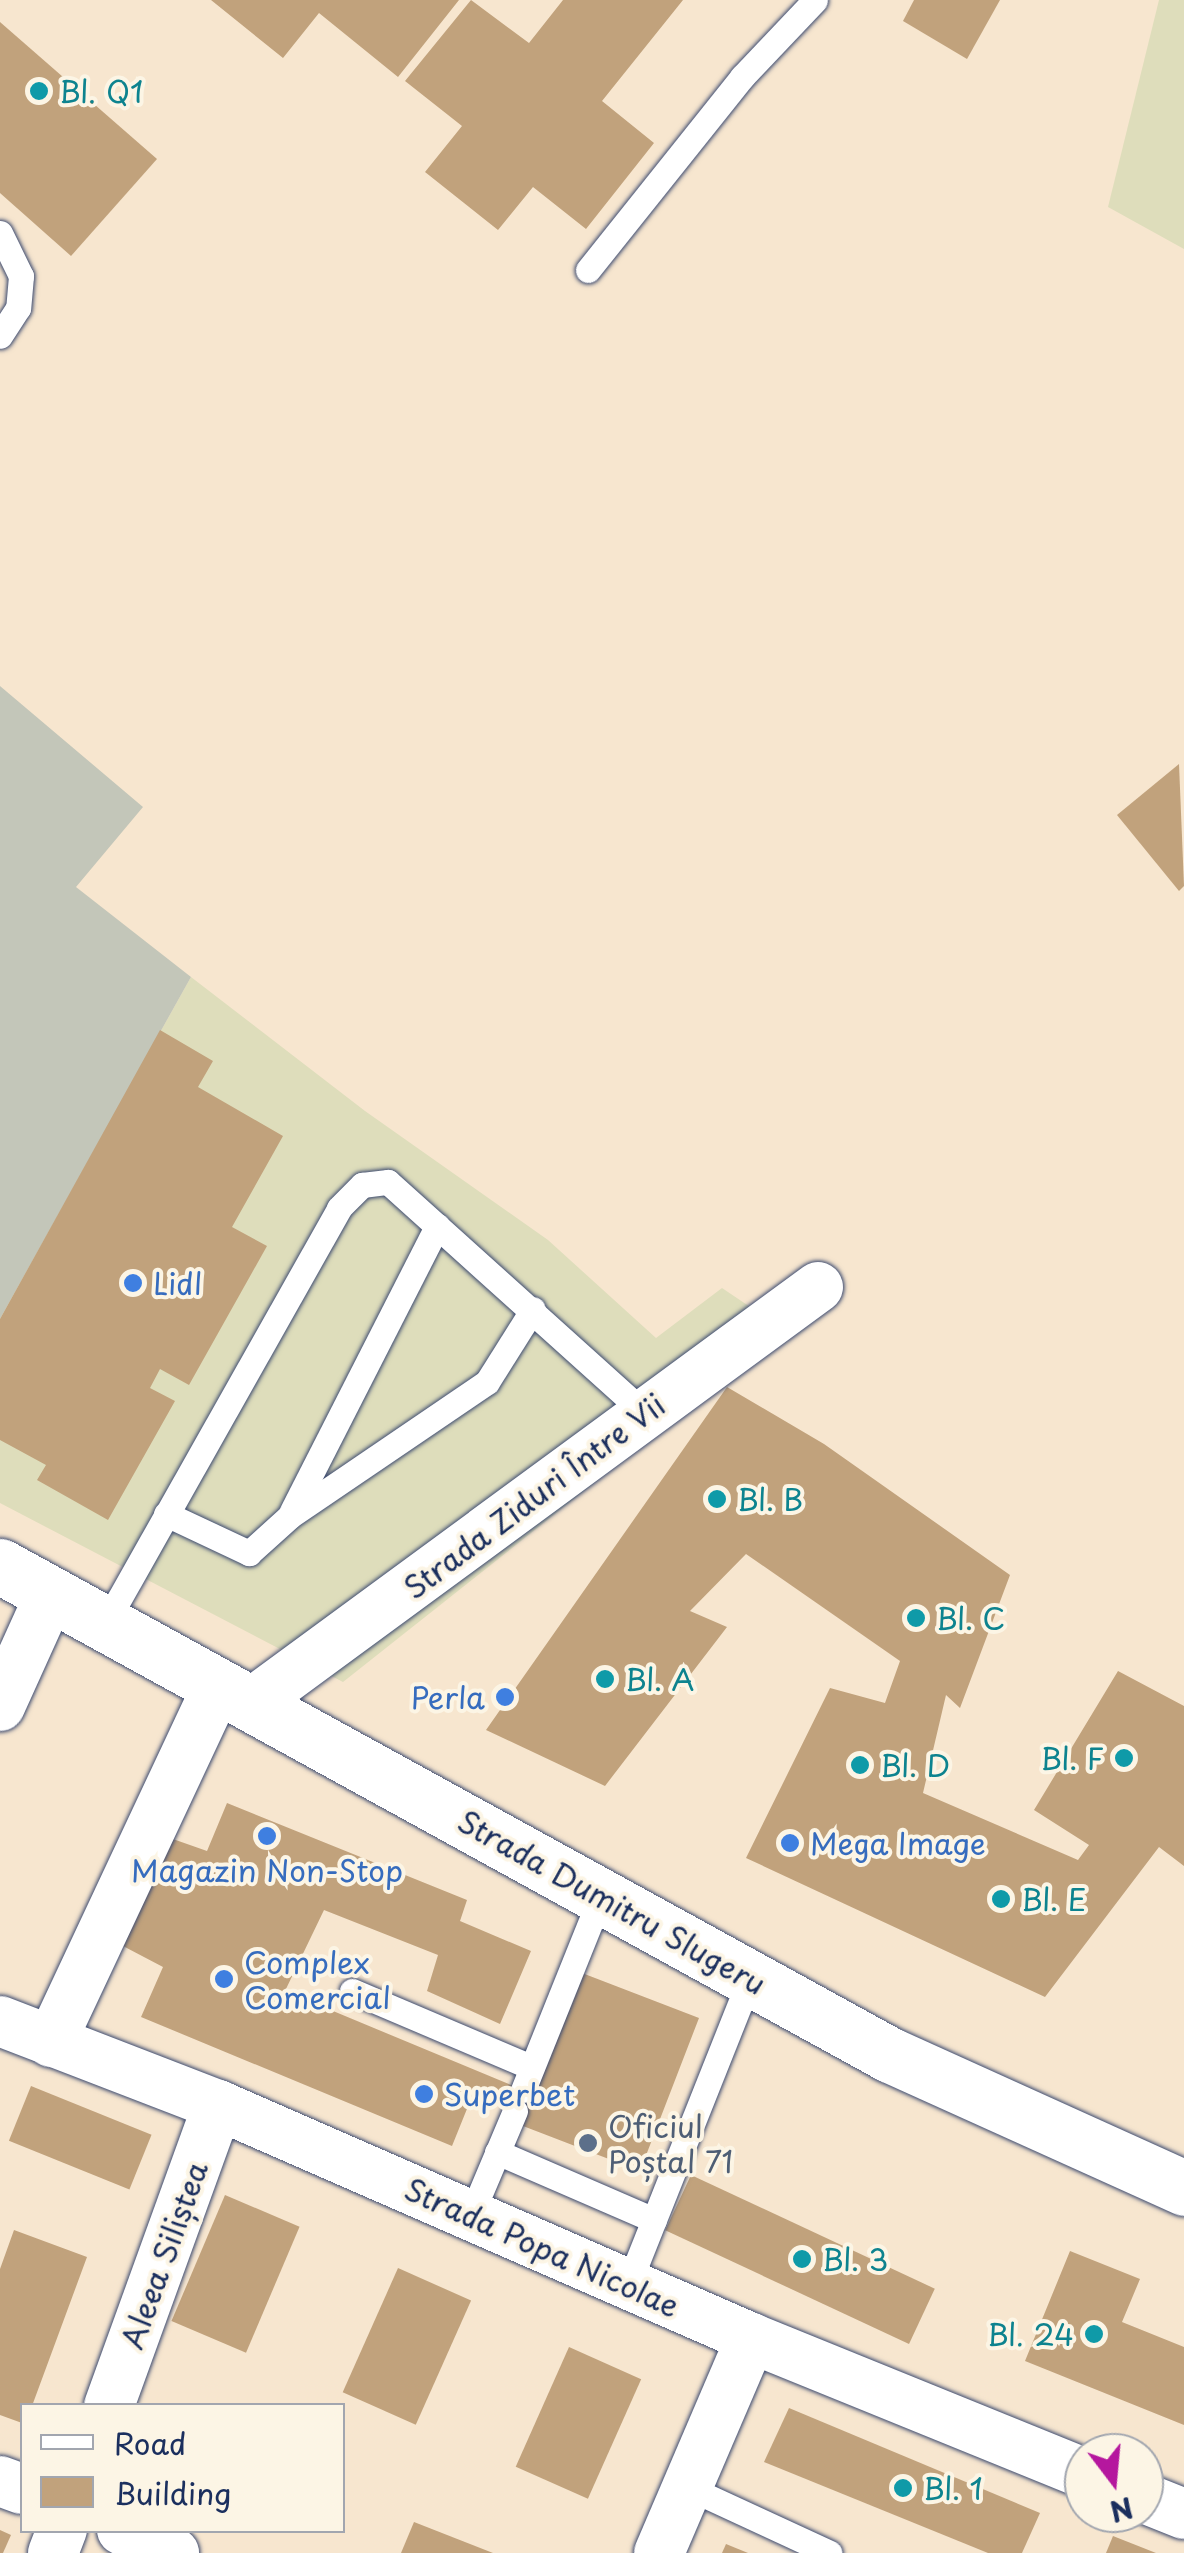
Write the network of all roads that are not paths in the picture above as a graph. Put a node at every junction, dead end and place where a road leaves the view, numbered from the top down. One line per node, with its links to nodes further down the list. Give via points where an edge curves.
1 (815, 0): 3 (lane, via 742,76)
2 (0, 234): 4 (lane, via 21,276 18,308)
3 (588, 270)
4 (0, 336)
5 (437, 1226): 7 (lane); 9 (lane, via 388,1182 362,1185 339,1208); 10 (lane)
6 (818, 1287): 8 (street, Strada Ziduri Între Vii)
7 (533, 1309): 8 (lane); 10 (lane, via 487,1382)
8 (646, 1412): 14 (street, Strada Ziduri Între Vii)
9 (166, 1514): 10 (lane, via 248,1553); 13 (lane)
10 (290, 1516)
11 (0, 1566): 12 (main road, Strada Dumitru Slugeru)
12 (51, 1593): 13 (main road, Strada Dumitru Slugeru); 15 (street)
13 (106, 1624): 14 (main road, Strada Dumitru Slugeru)
14 (233, 1697): 16 (main road, Strada Dumitru Slugeru); 20 (street)
15 (0, 1706)
16 (601, 1896): 17 (main road, Strada Dumitru Slugeru); 21 (lane)
17 (750, 1978): 24 (main road, Strada Dumitru Slugeru, via 1002,2111); 26 (lane)
18 (352, 1991): 21 (lane)
19 (0, 2021): 20 (street, Strada Popa Nicolae)
20 (51, 2042): 22 (street, Strada Popa Nicolae)
21 (523, 2089): 23 (lane)
22 (218, 2105): 25 (street, Strada Popa Nicolae); 29 (street, Aleea Siliștea)
23 (497, 2152): 25 (lane); 26 (lane)
24 (1184, 2188)
25 (471, 2215): 27 (street, Strada Popa Nicolae)
26 (654, 2220): 27 (lane)
27 (628, 2284): 28 (street, Strada Popa Nicolae)
28 (751, 2338): 30 (street, Strada Popa Nicolae); 31 (street)
29 (110, 2403)
30 (1064, 2465)
31 (687, 2487): 34 (street); 35 (lane)
32 (129, 2533): 33 (street)
33 (174, 2553)
34 (659, 2553)
35 (830, 2553)

